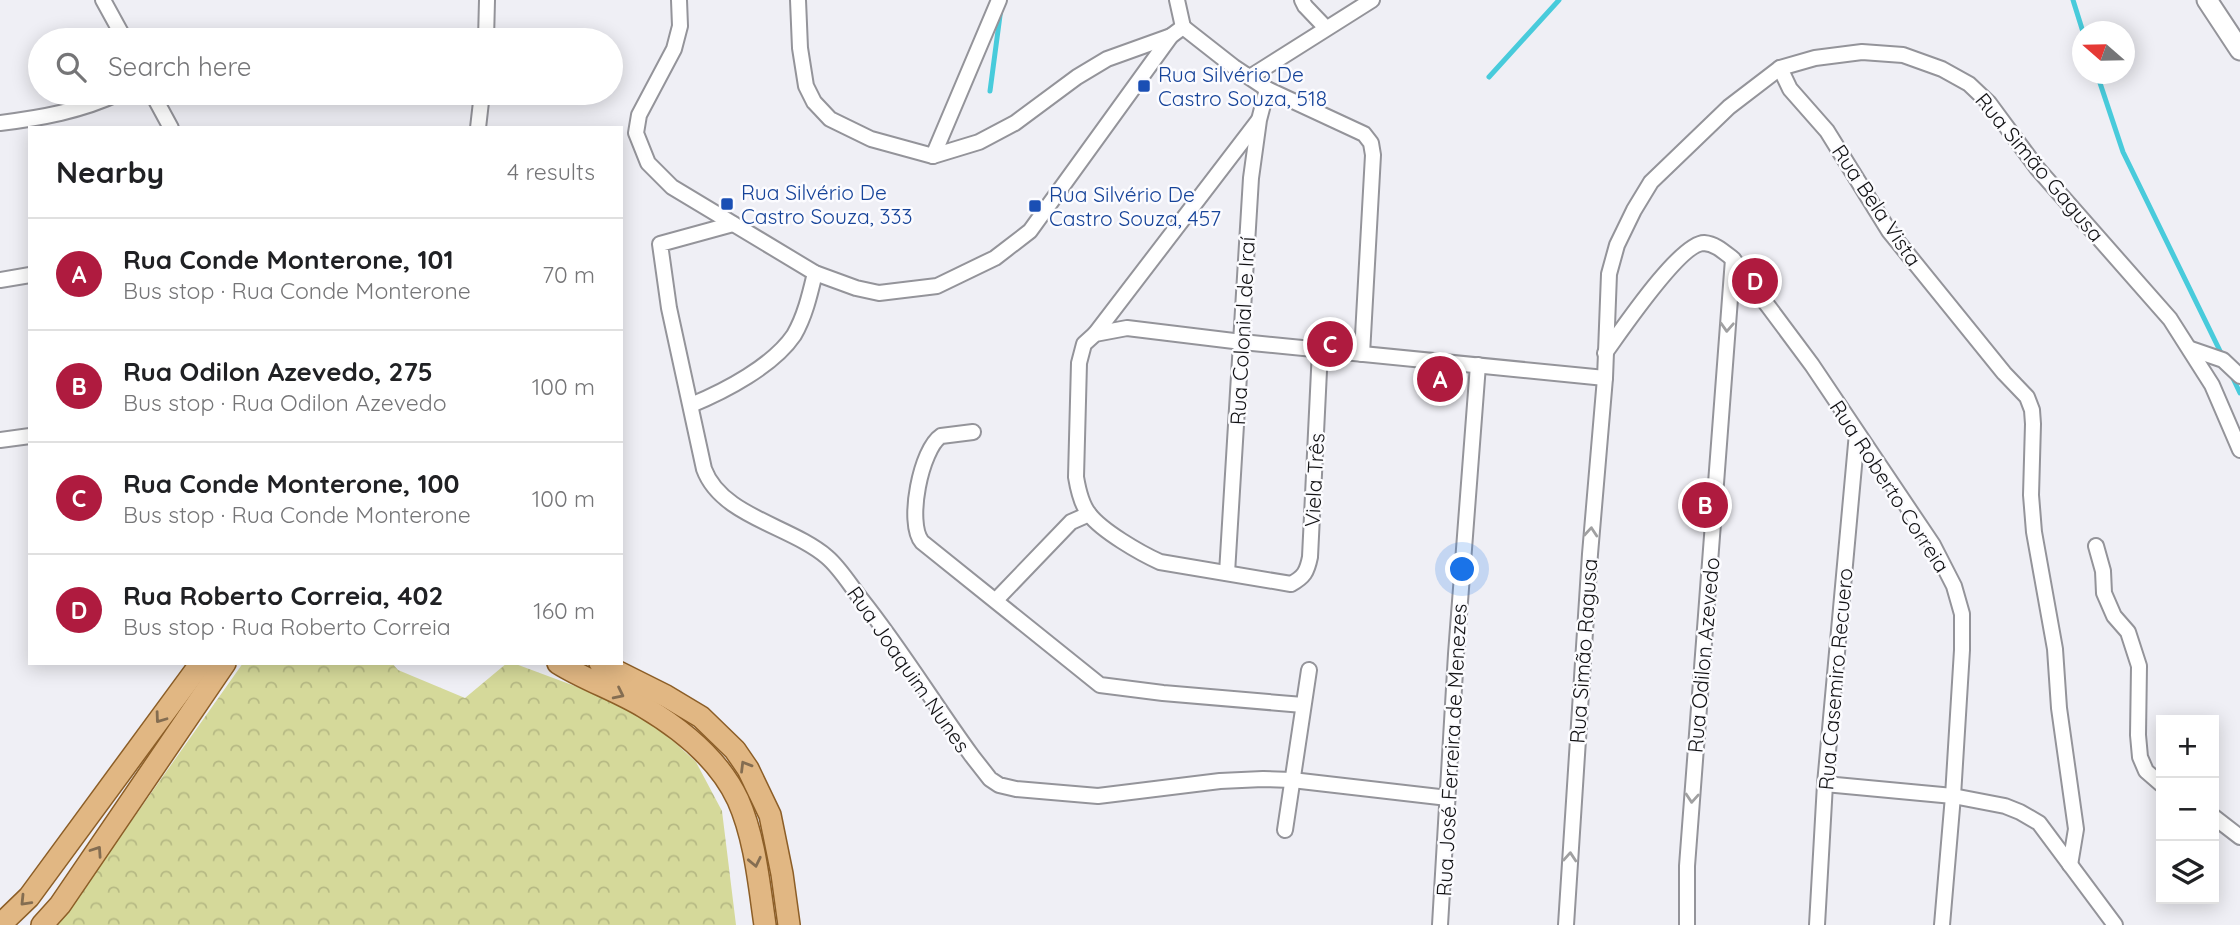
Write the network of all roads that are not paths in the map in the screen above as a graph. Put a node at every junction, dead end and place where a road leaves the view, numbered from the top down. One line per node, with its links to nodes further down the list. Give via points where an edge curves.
1 (103, 0): 10 (street)
2 (487, 0): 11 (street)
3 (679, 0): 26 (street, via 680,26 674,49 639,115 636,133 648,163 672,187)
4 (798, 0): 25 (street, via 800,48 806,86 814,102 830,119 871,139)
5 (999, 0): 25 (street)
6 (1177, 0): 13 (street)
7 (1302, 0): 12 (street)
8 (1372, 0): 12 (street)
9 (2207, 0): 14 (main road)
10 (118, 28)
11 (486, 28)
12 (1326, 29): 16 (street)
13 (1177, 31): 16 (street); 25 (street, via 1107,59 979,142); 28 (street, via 1030,230 995,258 937,286 880,293)
14 (2238, 44)
15 (1780, 68): 33 (street, Rua Simão Gagusa, via 1862,52 1903,55 1969,84 2143,286); 35 (street, Rua Simão Gagusa, via 1664,167 1634,209 1609,274); 64 (street, Rua Bela Vista, via 1790,89 1827,131 1889,231 2027,397 2032,410 2034,532 2055,649 2076,829)
16 (1250, 77): 17 (street)
17 (1267, 89): 21 (street, Rua Colonial de Iraí); 36 (street, via 1345,124 1371,143)
18 (91, 105): 22 (street)
19 (159, 105): 23 (street)
20 (481, 105): 24 (street)
21 (1259, 120): 31 (street); 32 (street, Rua Colonial de Iraí, via 1251,178)
22 (0, 123)
23 (170, 126)
24 (478, 126)
25 (933, 156)
26 (733, 224): 28 (street); 40 (street, Rua Joaquim Nunes, via 660,244)
27 (1733, 259): 35 (street, Rua Roberto Correia, via 1718,246 1702,243 1688,250); 42 (street, Rua Roberto Correia); 71 (street, Rua Odilon Azevedo, one-way to 71, via 1687,866)
28 (815, 273): 40 (street, via 802,318 785,345 734,384)
29 (28, 275): 30 (street)
30 (0, 280)
31 (1095, 334): 32 (street, via 1127,328); 46 (street, via 1084,344 1079,363 1076,477)
32 (1242, 342): 34 (street); 48 (street, Rua Colonial de Iraí)
33 (2191, 349): 38 (street, via 2223,360); 45 (street, Rua Simão Gagusa, via 2213,385)
34 (1320, 350): 36 (street); 48 (street, Viela Três, via 1308,564 1303,577 1291,584)
35 (1605, 352): 39 (street, Rua Simão Gagusa)
36 (1362, 354): 37 (street)
37 (1478, 365): 39 (street); 60 (street, Rua José Ferreira de Menezes)
38 (2240, 376)
39 (1605, 378): 70 (street, Rua Simão Ragusa, one-way to 39)
40 (691, 405): 56 (street, Rua Joaquim Nunes, via 708,480 719,494 829,558 972,756 999,785 1098,796 1220,781)
41 (973, 432): 49 (street, via 947,434 933,443 920,483 915,528 922,542)
42 (1857, 433): 58 (street, Rua Casemiro Recuero); 59 (street, Rua Roberto Correia, via 1933,545 1962,614)
43 (28, 436): 44 (street)
44 (0, 440)
45 (2240, 450)
46 (1089, 514): 48 (street, via 1160,562); 49 (street, via 1071,522)
47 (2096, 546): 57 (street, via 2110,610 2128,632 2139,666 2140,757)
48 (1227, 573)
49 (996, 600): 55 (street, via 1100,685)
50 (200, 665): 65 (main road, one-way to 65, via 29,897)
51 (224, 665): 66 (main road, one-way to 51)
52 (562, 665): 67 (main road, one-way to 67, via 643,706 717,766 738,799 749,835)
53 (604, 665): 68 (main road, one-way to 53, via 770,815 735,750 701,717)
54 (1309, 670): 55 (street)
55 (1303, 705): 56 (street)
56 (1292, 780): 60 (street, Rua Joaquim Nunes); 62 (street)
57 (2156, 780)
58 (1825, 784): 59 (street); 72 (street, Rua Casemiro Recuero)
59 (1954, 796): 64 (street, via 2005,806 2039,823); 73 (street, Rua Roberto Correia)
60 (1448, 798): 69 (street, Rua José Ferreira de Menezes)
61 (2219, 821): 63 (street)
62 (1285, 830)
63 (2240, 838)
64 (2070, 865): 74 (street)
65 (0, 925)
66 (42, 925)
67 (765, 925)
68 (789, 925)
69 (1440, 925)
70 (1566, 925)
71 (1687, 925)
72 (1816, 925)
73 (1941, 925)
74 (2115, 925)

